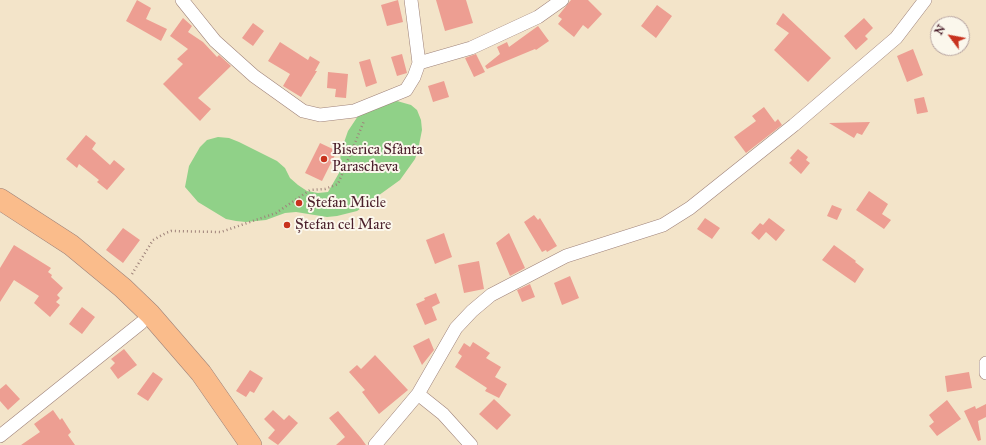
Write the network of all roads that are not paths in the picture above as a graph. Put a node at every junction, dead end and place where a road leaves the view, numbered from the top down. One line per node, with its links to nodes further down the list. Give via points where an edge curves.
1 (182, 0): 5 (street, via 215,41 254,76 303,111 320,115 354,111 368,106 406,90)
2 (411, 0): 5 (street)
3 (562, 0): 5 (street, via 538,18 471,48)
4 (925, 0): 11 (street, via 896,38 794,125 690,208 663,226 566,256 491,295 456,328)
5 (419, 63)
6 (0, 199): 14 (main road, via 71,245 150,314 201,373)
7 (0, 214): 8 (main road, via 86,273)
8 (141, 323): 12 (street); 13 (main road, via 191,381)
9 (986, 363): 10 (street)
10 (986, 374)
11 (418, 394): 15 (street); 16 (street, via 443,414)
12 (0, 436)
13 (236, 445)
14 (251, 445)
15 (375, 445)
16 (471, 445)

